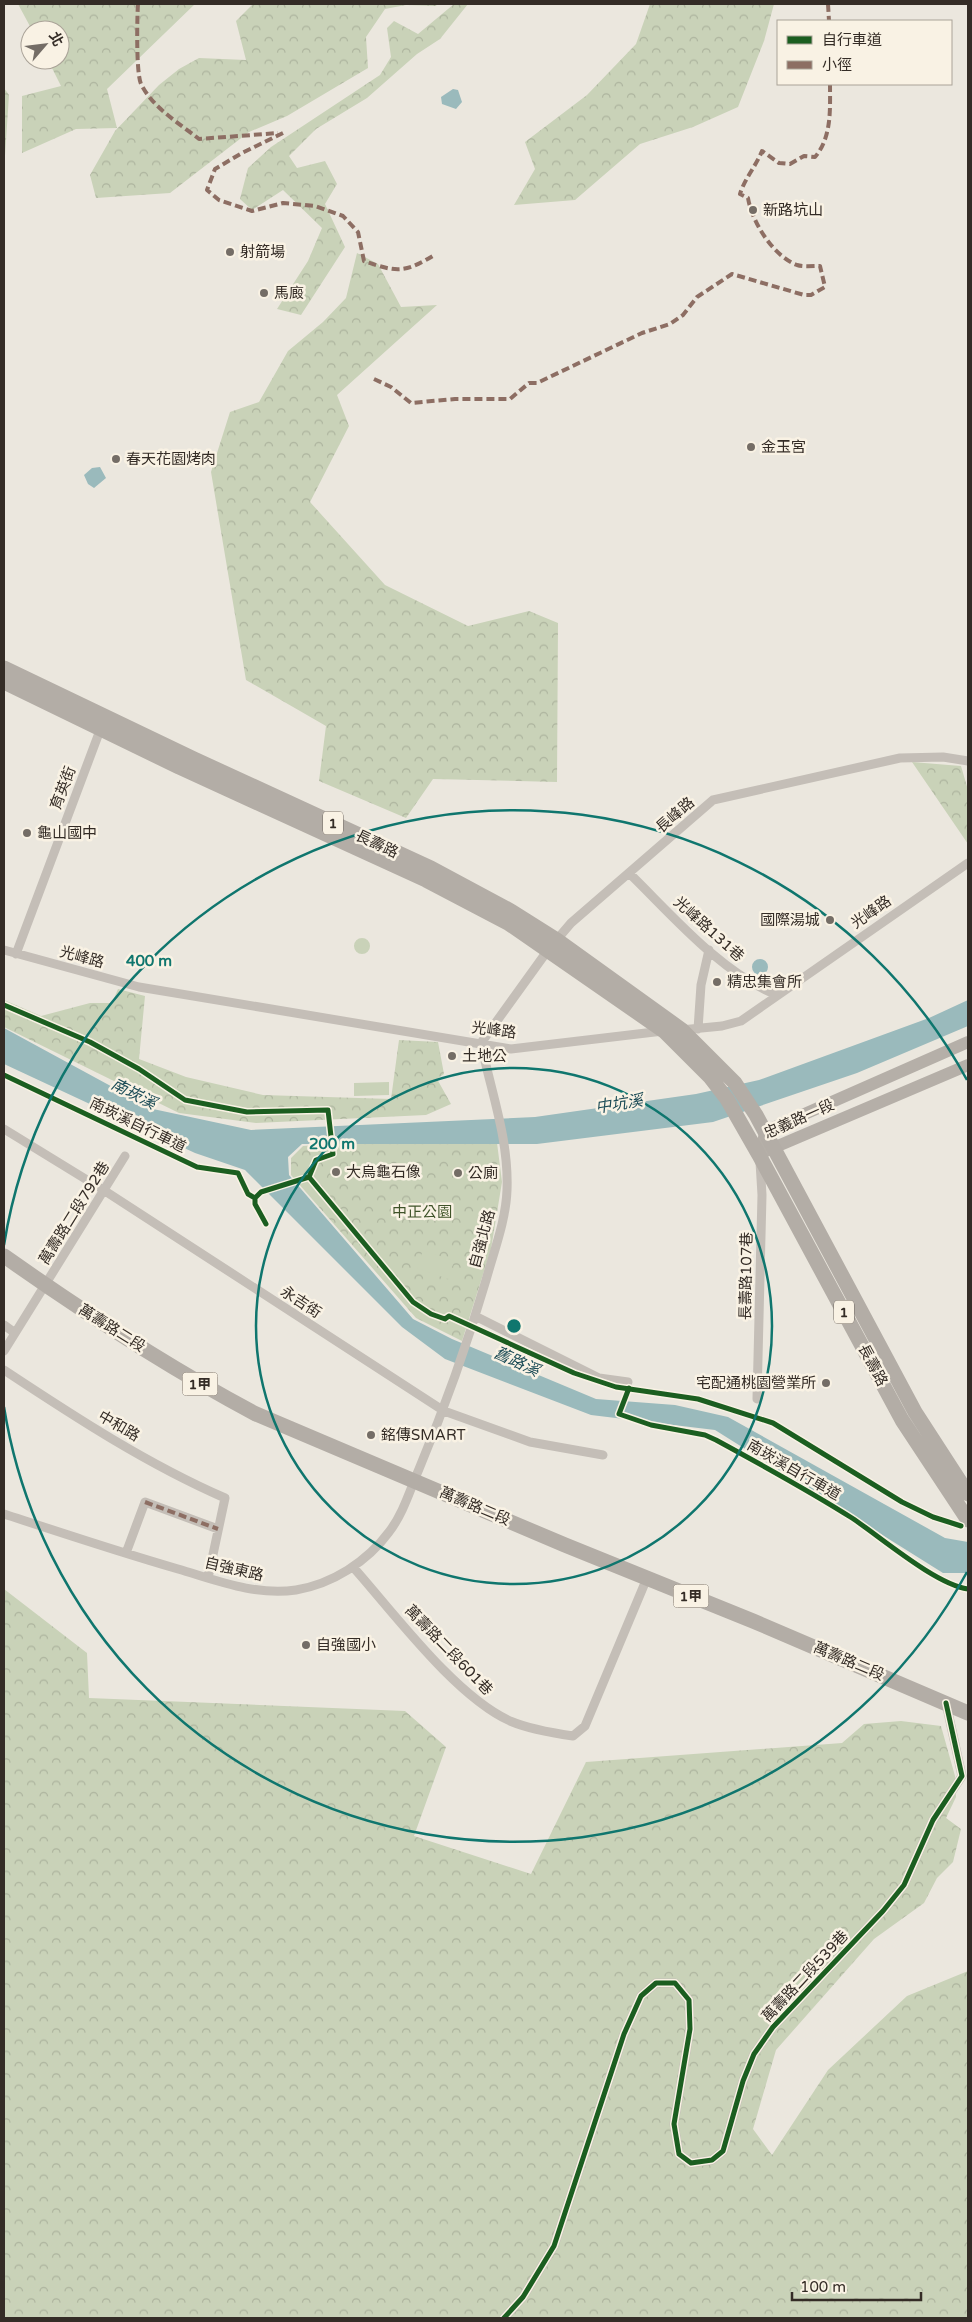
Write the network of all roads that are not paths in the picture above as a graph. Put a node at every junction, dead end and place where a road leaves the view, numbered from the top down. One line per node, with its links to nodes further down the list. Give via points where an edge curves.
1 (4, 668): 3 (main road, 長壽路 / 1)
2 (4, 682): 3 (main road, 長壽路 / 1)
3 (102, 723): 7 (main road, 長壽路 / 1, via 401,861 508,923); 10 (street, 育英街)
4 (968, 761): 6 (street, 長峰路, via 943,757 900,758 713,800)
5 (968, 863): 11 (street, 光峰路)
6 (629, 874): 7 (street, 長峰路, via 571,923); 9 (street, 光峰路131巷)
7 (553, 945): 13 (main road, 長壽路 / 1); 14 (main road, 長壽路 / 1); 16 (street, 長峰路)
8 (4, 950): 10 (street, 光峰路)
9 (709, 950): 11 (street, 光峰路131巷, via 759,988); 12 (street, via 701,985)
10 (16, 954): 16 (street, 光峰路, via 139,987)
11 (777, 995): 12 (street, 光峰路, via 741,1020)
12 (698, 1029): 13 (street, 光峰路)
13 (682, 1030): 14 (street, 光峰路); 18 (main road, 長壽路 / 1)
14 (664, 1031): 16 (street, 光峰路, via 511,1049); 18 (main road, 長壽路 / 1)
15 (968, 1042): 20 (main road, 忠義路一段)
16 (481, 1043): 27 (street, 自強北路, via 497,1104 505,1154 506,1200)
17 (968, 1064): 21 (main road, 忠義路一段)
18 (715, 1072): 20 (main road, 長壽路 / 1, via 756,1114); 22 (main road, 長壽路 / 1)
19 (4, 1129): 24 (street, 永吉街)
20 (766, 1131): 21 (main road, 長壽路 / 1); 22 (main road, 忠義路一段)
21 (775, 1147): 22 (main road, 忠義路一段); 37 (main road, 長壽路 / 1, via 915,1412)
22 (759, 1155): 33 (street, 長壽路107巷, via 762,1195); 39 (main road, 長壽路 / 1, via 902,1420)
23 (125, 1156): 24 (street, 萬壽路二段792巷)
24 (105, 1191): 26 (street, 萬壽路二段792巷); 34 (street, 永吉街)
25 (4, 1256): 26 (main road, 萬壽路二段 / 1甲)
26 (46, 1286): 29 (street, 萬壽路二段792巷); 36 (main road, 萬壽路二段 / 1甲, via 256,1414)
27 (475, 1316): 32 (street, via 599,1378); 34 (street, 自強北路)
28 (4, 1325): 29 (street)
29 (15, 1333): 30 (street, 萬壽路二段792巷)
30 (4, 1351)
31 (4, 1370): 40 (street, 中和路, via 121,1444 225,1498)
32 (628, 1382)
33 (757, 1399)
34 (444, 1411): 35 (street, 永吉街, via 530,1442); 36 (street)
35 (602, 1455)
36 (414, 1480): 42 (street, 自強東路, via 389,1533); 44 (main road, 萬壽路二段 / 1甲)
37 (966, 1491)
38 (4, 1514): 41 (street, 自強東路)
39 (968, 1520)
40 (218, 1529): 41 (street, via 145,1502); 43 (street)
41 (126, 1553): 43 (street, 自強東路)
42 (354, 1567): 43 (street, 自強東路, via 333,1579 295,1590 254,1590); 44 (street, 萬壽路二段601巷, via 469,1695 509,1720 573,1736 585,1726)
43 (208, 1578)
44 (648, 1578): 45 (main road, 萬壽路二段 / 1甲)
45 (946, 1703): 46 (main road, 萬壽路二段 / 1甲); 47 (street, 萬壽路二段539巷, via 962,1776 934,1820 904,1885 883,1912 773,2027 754,2054 723,2151 712,2160 691,2163 679,2154 674,2124 690,2029 689,2000 675,1983 656,1983 640,1996 624,2034 554,2246 523,2297)
46 (968, 1713)
47 (504, 2318)

